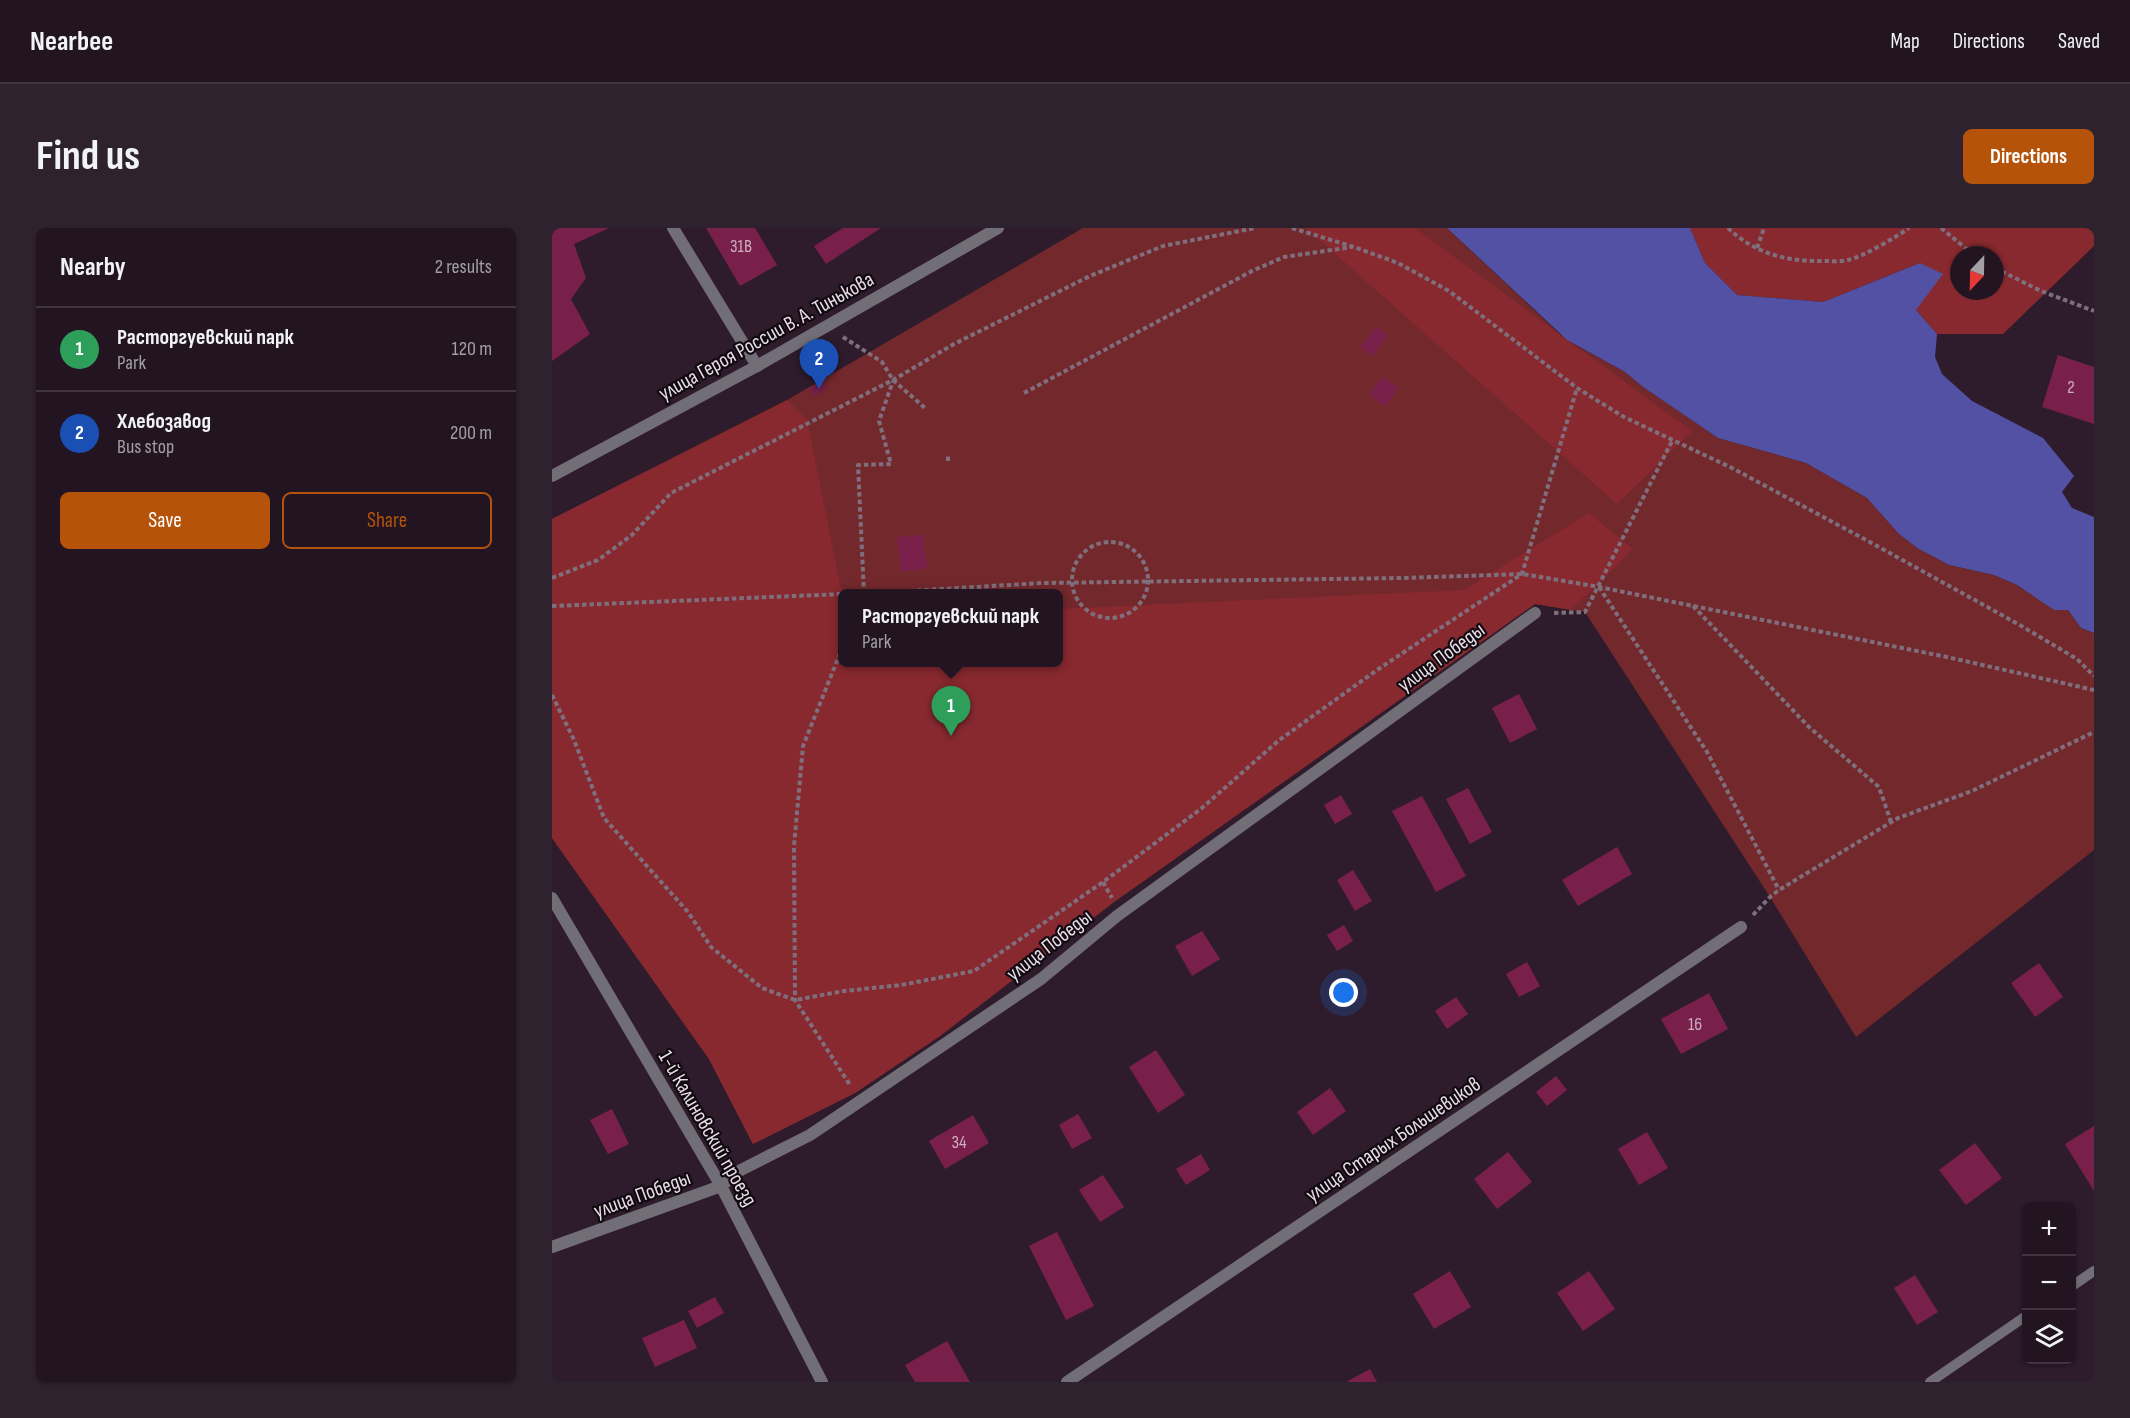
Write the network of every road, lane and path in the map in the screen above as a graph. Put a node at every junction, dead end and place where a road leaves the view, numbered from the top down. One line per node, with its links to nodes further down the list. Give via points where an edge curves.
1 (673, 228): 15 (street)
2 (998, 228): 14 (street, улица Героя России В. А. Тинькова)
3 (1255, 228): 16 (path, via 1163,246 954,344)
4 (1292, 228): 10 (path)
5 (1728, 228): 11 (path)
6 (1764, 228): 11 (path)
7 (1909, 228): 11 (path, via 1848,260 1800,262)
8 (1941, 228): 9 (path)
9 (1963, 246)
10 (1354, 247): 17 (path, via 1398,263 1449,291); 18 (path, via 1284,257 1252,271)
11 (1757, 248)
12 (2004, 272): 13 (path)
13 (2094, 310)
14 (826, 327): 15 (street, улица Героя России В. А. Тинькова); 16 (path, via 882,362)
15 (757, 366): 23 (street, улица Героя России В. А. Тинькова)
16 (893, 380): 19 (path); 25 (path, via 671,493 632,535 598,560); 29 (path, via 879,421 891,464 858,465)
17 (1577, 388): 20 (path, via 1624,417); 24 (path)
18 (1024, 393)
19 (925, 408)
20 (1672, 438): 28 (path); 36 (path, via 2018,624 2077,659)
21 (948, 455): 22 (path)
22 (948, 461)
23 (552, 476)
24 (1522, 574): 26 (path); 28 (path); 44 (path, via 1278,741 1202,808 974,971)
25 (552, 578)
26 (1148, 581): 27 (path); 27 (path, via 1146,592 1132,612 1108,618 1085,610 1077,600); 27 (path, via 1140,557 1120,543 1107,542 1084,552 1076,563)
27 (1072, 582): 30 (path)
28 (1599, 587): 32 (path); 34 (path, via 1585,612); 41 (path, via 1707,752)
29 (864, 589)
30 (940, 589)
31 (838, 594): 33 (path)
32 (1692, 605): 37 (path); 40 (path, via 1809,727 1879,787)
33 (552, 606)
34 (1535, 613): 46 (street, улица Победы, via 1117,916 1041,979 810,1135 739,1171)
35 (838, 658): 44 (path, via 803,746 794,846)
36 (2094, 676)
37 (2094, 690)
38 (552, 695): 44 (path, via 574,740 603,818 688,912 711,947 762,988)
39 (2094, 732): 40 (path, via 1972,791)
40 (1891, 822): 41 (path)
41 (1779, 890): 43 (path)
42 (552, 898): 46 (street, 1-й Калиновский проезд)
43 (1741, 927): 52 (street, улица Старых Большевиков)
44 (795, 999): 45 (path)
45 (855, 1093)
46 (721, 1186): 47 (street, улица Победы); 51 (street, 1-й Калиновский проезд)
47 (552, 1246)
48 (2094, 1271): 49 (lane)
49 (2076, 1283)
50 (2022, 1319): 53 (lane)
51 (822, 1382)
52 (1067, 1382)
53 (1930, 1382)

